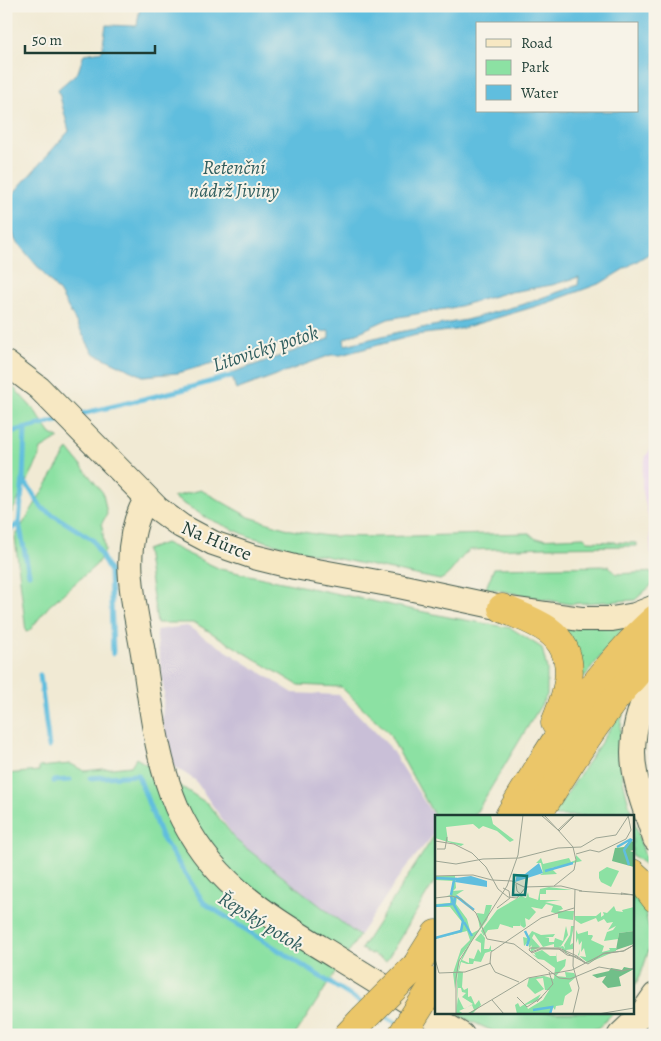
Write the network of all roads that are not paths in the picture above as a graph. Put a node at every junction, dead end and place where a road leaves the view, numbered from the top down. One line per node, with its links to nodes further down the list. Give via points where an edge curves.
1 (6, 363): 2 (main road, Na Hůrce, via 39,388)
2 (146, 498): 4 (main road, Na Hůrce, via 196,535 254,557); 18 (main road, via 131,537 132,586 159,750 170,791 186,825 215,868 241,894 275,919)
3 (655, 607): 4 (main road, via 612,619 591,620)
4 (502, 608): 8 (highway, via 553,634 568,664 569,681 563,704)
5 (655, 619): 8 (highway, via 602,675)
6 (655, 654): 10 (highway, via 604,715)
7 (655, 673): 11 (main road, via 640,708 633,752 636,778)
8 (533, 777): 9 (highway)
9 (510, 815)
10 (538, 815)
11 (655, 839)
12 (634, 875): 13 (highway)
13 (655, 898)
14 (435, 938): 15 (highway)
15 (426, 973): 17 (highway, bridge); 17 (highway, bridge)
16 (655, 995): 19 (main road, via 641,1015)
17 (373, 1030)
18 (462, 1035)
19 (620, 1035)

